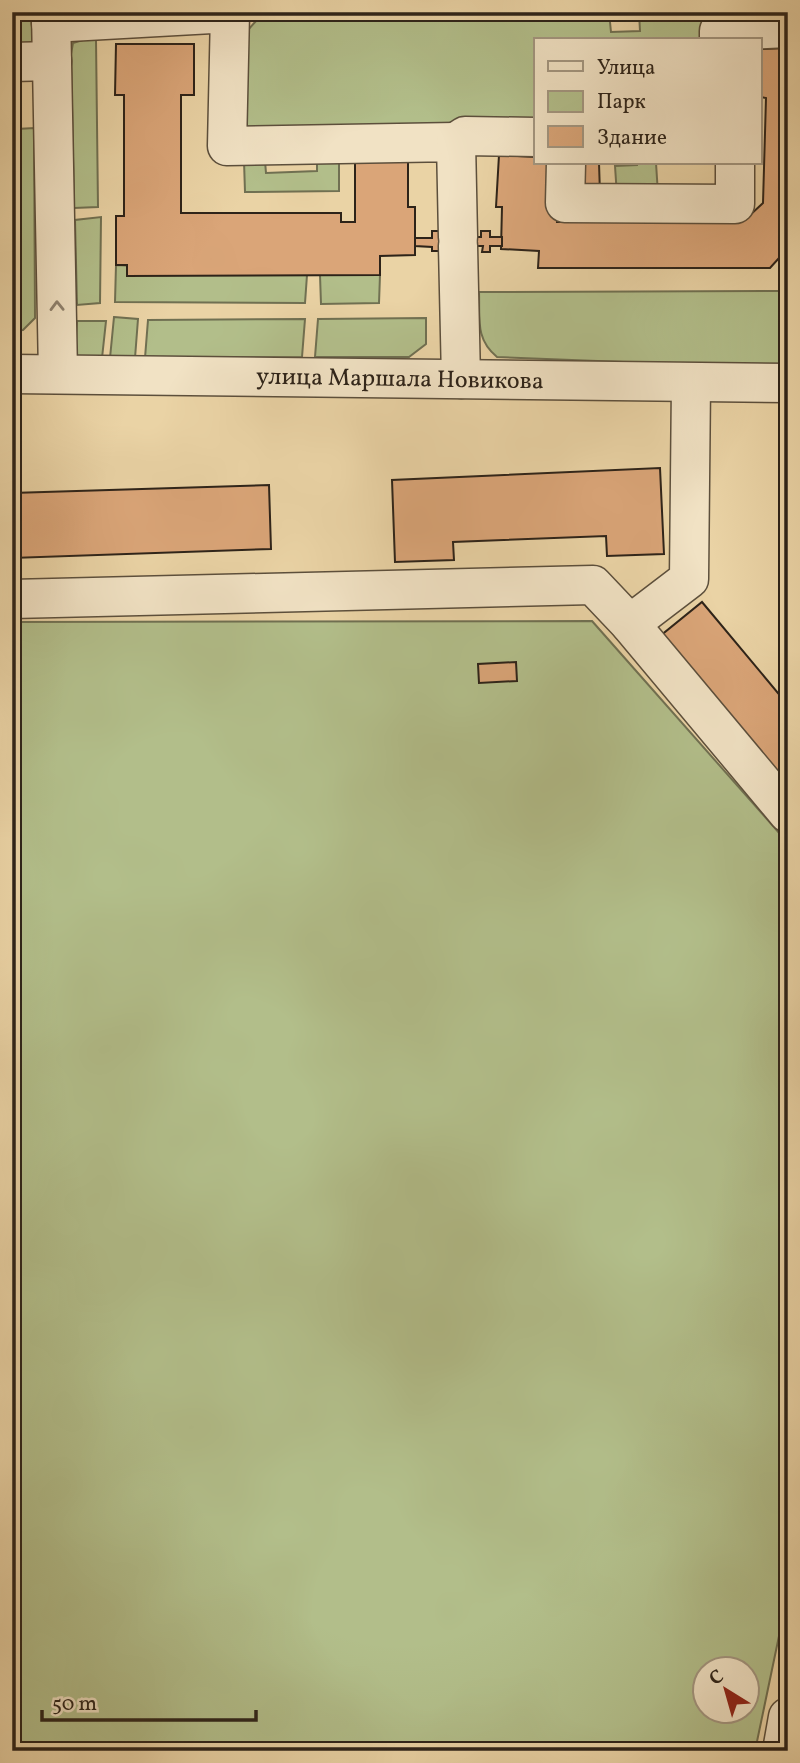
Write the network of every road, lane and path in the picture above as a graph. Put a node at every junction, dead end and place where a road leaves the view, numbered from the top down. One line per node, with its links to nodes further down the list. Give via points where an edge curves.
1 (247, 12): 2 (street)
2 (229, 13): 3 (street); 9 (street, via 227,146)
3 (51, 17): 6 (street)
4 (788, 28): 5 (street, via 719,31)
5 (719, 38)
6 (52, 61): 7 (street); 13 (street, one-way to 6)
7 (12, 62)
8 (534, 137): 9 (street, via 465,136)
9 (456, 142): 14 (street)
10 (565, 164): 11 (street, via 565,203 735,204)
11 (735, 164)
12 (12, 374): 13 (street, улица Маршала Новикова)
13 (58, 374): 14 (street, улица Маршала Новикова)
14 (461, 379): 15 (street, улица Маршала Новикова)
15 (691, 383): 16 (street, улица Маршала Новикова); 18 (street, via 689,579)
16 (788, 383)
17 (12, 599): 18 (street, via 593,585)
18 (630, 624): 19 (street)
19 (788, 813)
20 (788, 1717): 21 (street)
21 (782, 1751)

